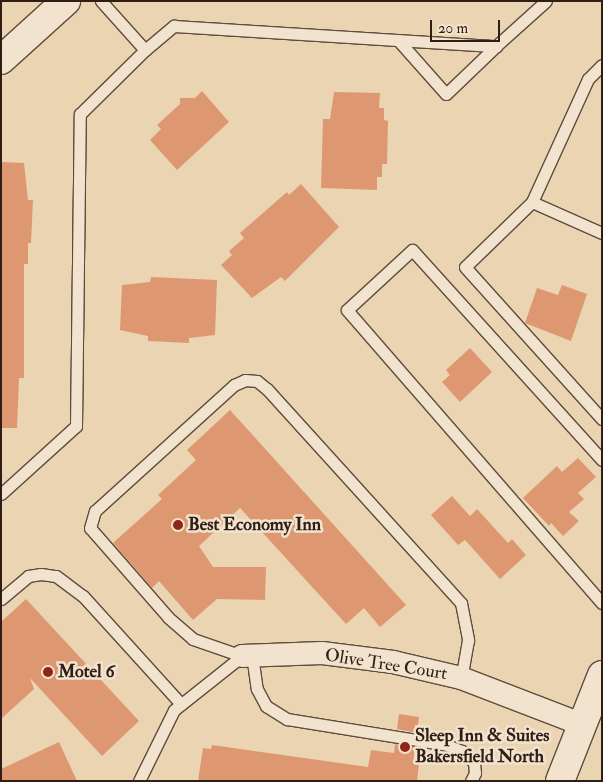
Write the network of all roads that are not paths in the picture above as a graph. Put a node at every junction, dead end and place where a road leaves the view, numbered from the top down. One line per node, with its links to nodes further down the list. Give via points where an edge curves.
1 (66, 1): 7 (street)
2 (101, 1): 6 (lane)
3 (546, 1): 5 (lane)
4 (398, 40): 5 (lane); 5 (lane, via 446,94); 6 (lane, via 174,26)
5 (496, 46)
6 (145, 50): 13 (lane, via 80,114 76,426)
7 (1, 60)
8 (602, 65): 9 (lane, via 588,79)
9 (532, 202): 10 (lane); 11 (lane, via 465,266)
10 (602, 233)
11 (602, 418)
12 (602, 460): 15 (lane, via 412,250 347,310)
13 (1, 494)
14 (1, 599): 19 (lane, via 28,576 56,576 83,596)
15 (602, 603)
16 (247, 656): 18 (street, Olive Tree Court, via 322,653 393,662); 18 (lane, via 193,639 168,617 90,528 95,511 234,385 245,380 257,381 268,389 461,603 468,640); 19 (lane); 22 (lane, via 266,706 287,719 447,745 462,751 474,762 476,772)
17 (602, 675): 20 (street)
18 (461, 678): 20 (street, Olive Tree Court)
19 (181, 704): 21 (lane, via 162,731)
20 (581, 724): 23 (street)
21 (138, 781)
22 (471, 781)
23 (560, 781)

